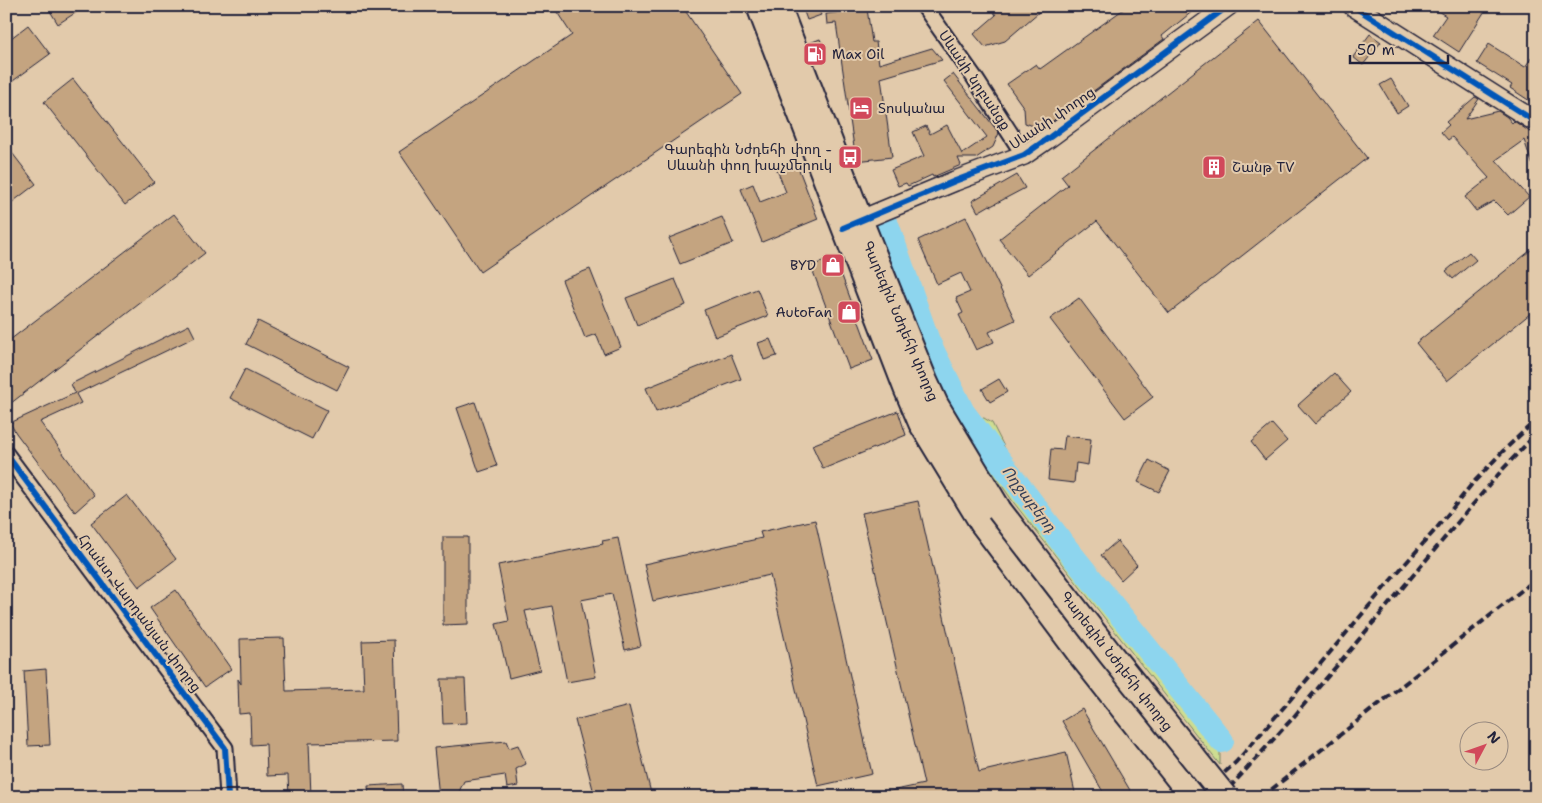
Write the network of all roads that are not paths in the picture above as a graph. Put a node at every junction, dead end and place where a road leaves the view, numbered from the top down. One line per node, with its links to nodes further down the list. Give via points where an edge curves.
1 (758, 6): 8 (main road, Գարեգին Նժդեհի փողոց)
2 (778, 6): 8 (main road, Գարեգին Նժդեհի փողոց)
3 (924, 6): 7 (street, Սևանի նրբանցք, via 974,76)
4 (1228, 6): 7 (street, Սևանի փողոց)
5 (1353, 6): 6 (street)
6 (1536, 122)
7 (1024, 155): 8 (street, Սևանի փողոց)
8 (851, 224): 10 (main road, Գարեգին Նժդեհի փողոց)
9 (6, 454): 11 (street, Հրանտ Վարդանյան փողոց, via 225,748)
10 (990, 516): 12 (main road, Գարեգին Նժդեհի փողոց, via 1083,658); 13 (main road, Գարեգին Նժդեհի փողոց, bridge)
11 (228, 797)
12 (1193, 797)
13 (1225, 797)

